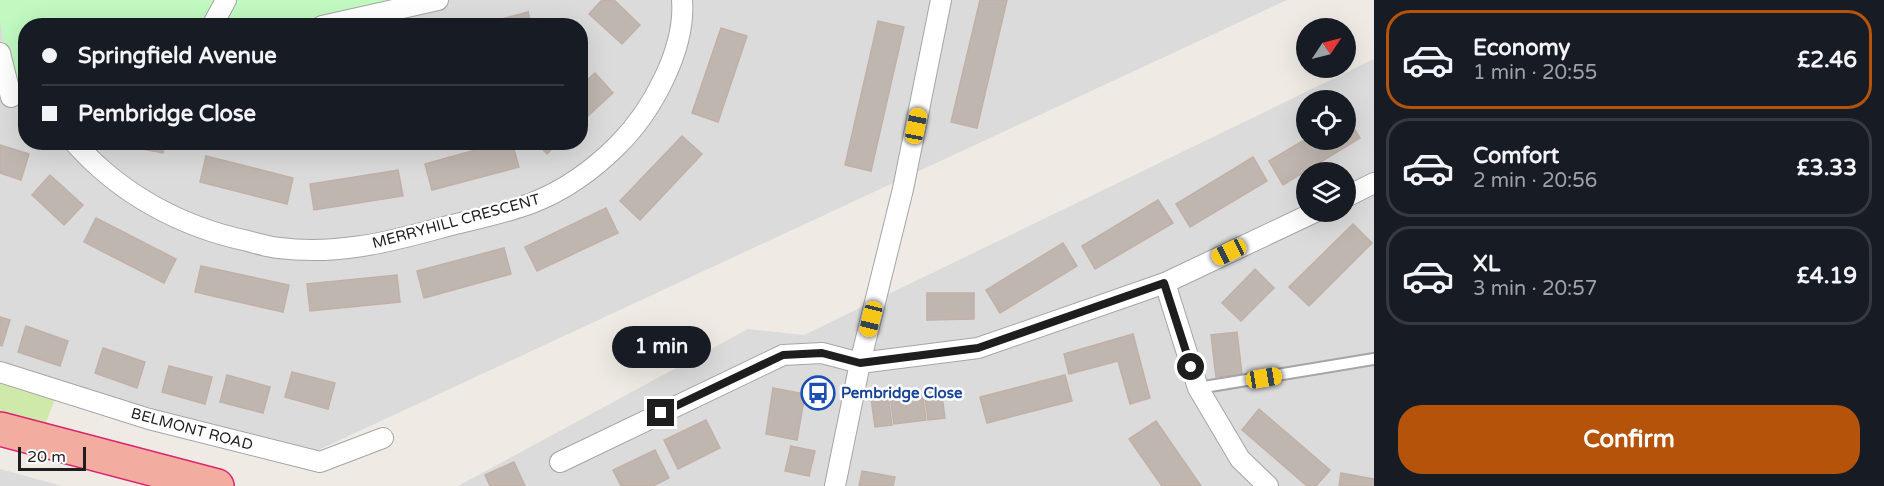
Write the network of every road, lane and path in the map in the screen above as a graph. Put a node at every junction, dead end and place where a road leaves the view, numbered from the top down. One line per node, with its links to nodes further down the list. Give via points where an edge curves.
1 (226, 0): 5 (street)
2 (438, 0): 6 (street)
3 (682, 0): 9 (street, MERRYHILL CRESCENT, via 680,32 664,78 633,128 590,170 531,204 384,244 343,249 279,248 197,227 123,188)
4 (941, 0): 15 (street, via 903,189)
5 (216, 18)
6 (358, 18)
7 (0, 53): 8 (street)
8 (12, 97)
9 (81, 150)
10 (1374, 183): 11 (street)
11 (1356, 192)
12 (1296, 221): 13 (street)
13 (1164, 283): 15 (street, via 978,348); 17 (street)
14 (1374, 360): 17 (lane)
15 (860, 363): 20 (street, via 822,353 783,355); 22 (street)
16 (0, 372): 19 (street, BELMONT ROAD, via 149,418 320,462)
17 (1198, 388): 23 (street, via 1240,459)
18 (0, 429): 21 (highway)
19 (383, 438)
20 (560, 462)
21 (217, 486)
22 (835, 486)
23 (1268, 486)

